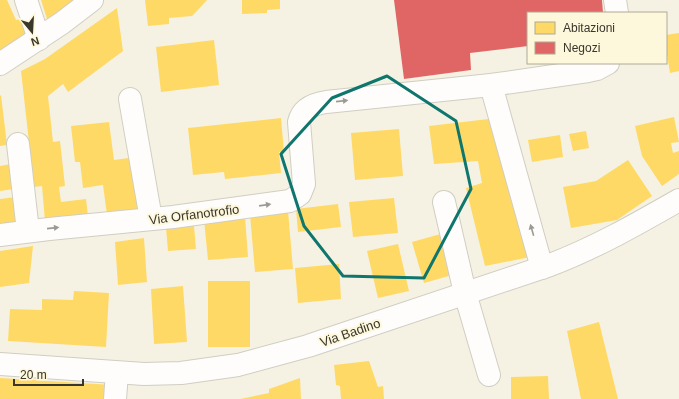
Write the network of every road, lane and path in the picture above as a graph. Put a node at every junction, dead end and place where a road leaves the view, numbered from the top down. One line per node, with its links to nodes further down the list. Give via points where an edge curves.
1 (26, 0): 5 (street)
2 (92, 0): 5 (street)
3 (615, 0): 4 (street)
4 (617, 12)
5 (39, 38): 6 (street)
6 (0, 64)
7 (606, 64): 8 (street, via 588,71)
8 (491, 85): 13 (street, Via Orfanotrofio, one-way to 8, via 285,202 296,198 304,184 300,117 304,110 317,104); 16 (street, one-way to 8)
9 (130, 99): 13 (street)
10 (18, 144): 14 (street)
11 (679, 200): 16 (street, Via Badino, via 597,245)
12 (444, 202): 17 (street)
13 (151, 219): 14 (street, Via Orfanotrofio, one-way to 13)
14 (28, 231): 15 (street, Via Orfanotrofio)
15 (0, 235)
16 (542, 268): 17 (street, Via Badino)
17 (466, 293): 19 (street, Via Badino, via 308,346 244,363 181,373); 20 (street)
18 (0, 364): 19 (street, Via Badino)
19 (117, 373): 21 (street)
20 (488, 375)
21 (115, 399)

